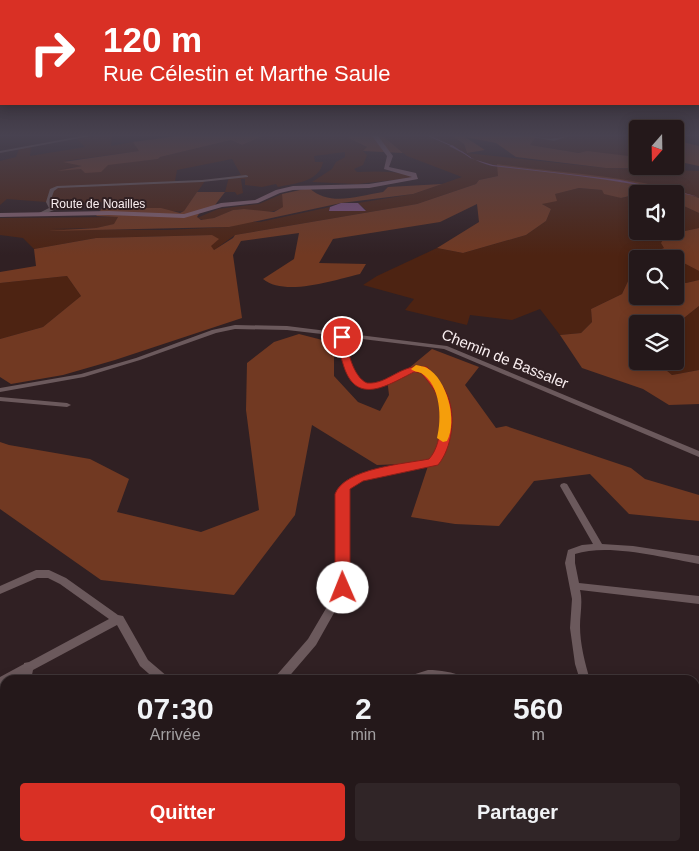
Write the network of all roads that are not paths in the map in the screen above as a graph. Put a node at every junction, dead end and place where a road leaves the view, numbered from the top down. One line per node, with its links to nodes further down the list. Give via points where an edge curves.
1 (246, 176): 4 (street, via 202,181 62,186 52,190 48,202 52,210)
2 (415, 176): 4 (main road, Route de Noailles, via 404,181 369,186 280,190 256,202 221,205 184,216 114,213)
3 (0, 215): 4 (main road, Route de Noailles)
4 (37, 215)
5 (342, 334): 6 (street, Chemin de Bassaler, via 235,327 214,331 82,376); 9 (street, Chemin de Bassaler, via 445,347); 21 (street, via 342,344 357,383 372,387 419,368 424,370 446,406 446,426 439,455 433,462 360,478 344,487 343,588 312,642)
6 (0, 390)
7 (0, 399): 8 (street)
8 (68, 405)
9 (699, 454)
10 (564, 486): 11 (street)
11 (600, 546): 12 (street); 13 (street, via 571,552)
12 (699, 560)
13 (574, 586): 15 (street); 24 (street, via 577,599 575,628)
14 (0, 590): 16 (street, via 29,576 49,574)
15 (699, 600)
16 (119, 620): 17 (street); 20 (street, via 144,663)
17 (28, 666): 18 (street); 19 (street)
18 (12, 675)
19 (27, 675)
20 (158, 675)
21 (284, 675)
22 (430, 675): 23 (street)
23 (443, 675)
24 (583, 675)

